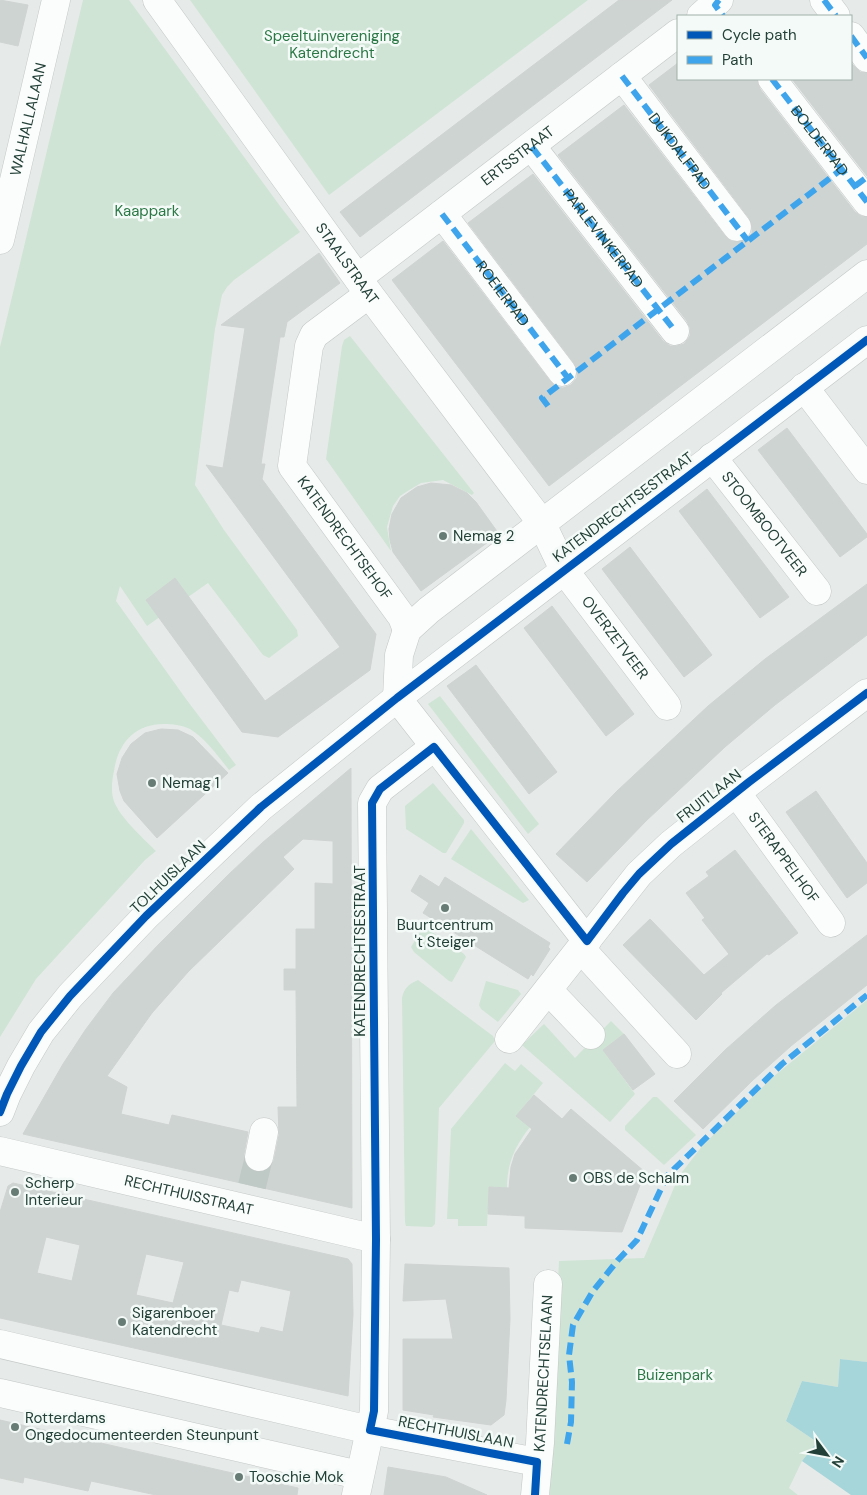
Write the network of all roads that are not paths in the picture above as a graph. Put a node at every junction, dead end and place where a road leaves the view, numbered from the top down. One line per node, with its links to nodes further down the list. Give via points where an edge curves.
1 (56, 0): 14 (street, WALHALLALAAN)
2 (157, 0): 16 (street, STAALSTRAAT)
3 (824, 0): 4 (street)
4 (835, 15)
5 (677, 34): 8 (street, ERTSSTRAAT)
6 (852, 37): 7 (street)
7 (867, 58)
8 (622, 76): 10 (street, ERTSSTRAAT); 13 (street, DUKDALFPAD)
9 (773, 80): 11 (street, BOLDERPAD)
10 (532, 147): 12 (street, ERTSSTRAAT); 17 (street, PARLEVINKERPAD)
11 (863, 188)
12 (442, 214): 16 (street, ERTSSTRAAT); 19 (street, ROEIERPAD)
13 (737, 228)
14 (0, 240)
15 (867, 274): 23 (street)
16 (363, 286): 23 (street, STAALSTRAAT); 26 (street, KATENDRECHTSEHOF, via 314,335 309,346 292,466 402,617)
17 (675, 332)
18 (867, 340): 20 (street, KATENDRECHTSESTRAAT)
19 (562, 372)
20 (804, 388): 21 (street, KATENDRECHTSESTRAAT); 22 (street)
21 (712, 457): 24 (street, KATENDRECHTSESTRAAT); 25 (street, STOOMBOOTVEER)
22 (867, 470)
23 (542, 524): 24 (street, KATENDRECHTSESTRAAT); 26 (street, via 429,610)
24 (564, 570): 27 (street, KATENDRECHTSESTRAAT); 30 (street, OVERZETVEER)
25 (817, 591)
26 (403, 642): 27 (street, via 401,665 411,673); 29 (street)
27 (429, 673): 29 (street, KATENDRECHTSESTRAAT)
28 (867, 693): 32 (street, FRUITLAAN)
29 (396, 698): 31 (street); 39 (street, TOLHUISLAAN, via 261,807 112,951 41,1032)
30 (667, 706)
31 (434, 747): 34 (street); 41 (street, KATENDRECHTSESTRAAT, via 380,789 372,803)
32 (736, 792): 33 (street, STERAPPELHOF); 34 (street, FRUITLAAN, via 639,874)
33 (831, 923)
34 (584, 945): 35 (street, FRUITLAAN); 38 (street)
35 (548, 990): 36 (street); 37 (street, FRUITLAAN)
36 (591, 1035)
37 (509, 1039)
38 (677, 1054)
39 (0, 1112)
40 (0, 1151): 41 (street, RECHTHUISSTRAAT, via 250,1197)
41 (376, 1239): 45 (street, KATENDRECHTSESTRAAT, via 374,1411)
42 (548, 1284): 46 (street, KATENDRECHTSELAAN)
43 (0, 1344): 45 (street, RECHTHUISLAAN)
44 (0, 1393): 47 (street)
45 (370, 1430): 46 (street, RECHTHUISLAAN); 47 (street, KATENDRECHTSESTRAAT)
46 (538, 1462): 48 (street, KATENDRECHTSELAAN)
47 (357, 1485)
48 (535, 1495)

